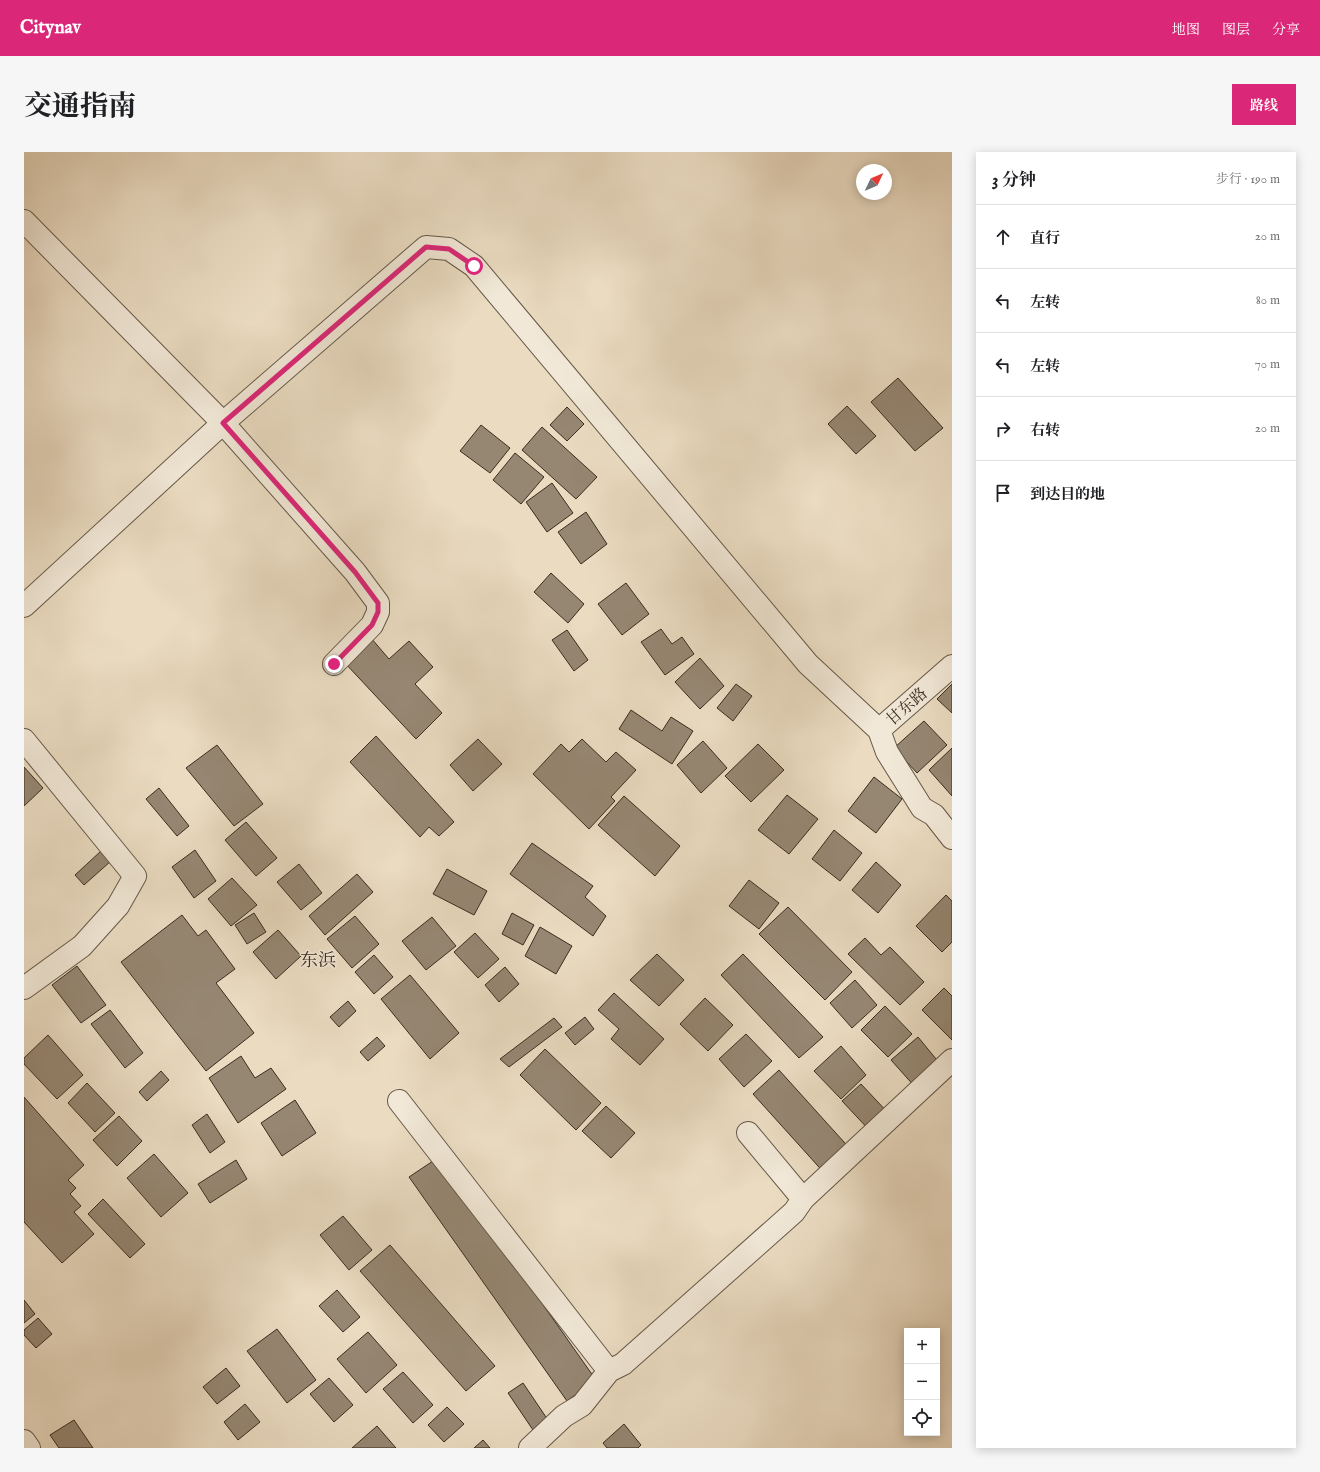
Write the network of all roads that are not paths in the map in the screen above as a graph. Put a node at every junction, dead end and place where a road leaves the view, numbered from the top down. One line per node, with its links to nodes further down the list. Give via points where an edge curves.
1 (24, 221): 2 (street)
2 (223, 423): 3 (street); 4 (street, via 345,560 378,603 378,612 372,625); 6 (street, via 426,247 449,249 474,266 808,664)
3 (24, 606)
4 (334, 664)
5 (952, 666): 6 (street, 甘东路)
6 (879, 730): 8 (street, via 887,752 922,808 934,815)
7 (24, 740): 9 (street, via 135,876 118,906 82,946)
8 (952, 838)
9 (24, 988)
10 (952, 1060): 13 (street)
11 (399, 1101): 14 (street)
12 (748, 1133): 13 (street)
13 (803, 1199): 14 (street, via 794,1212 623,1364)
14 (608, 1371): 17 (street, via 582,1405 564,1416)
15 (24, 1441): 16 (street)
16 (29, 1448)
17 (530, 1448)

